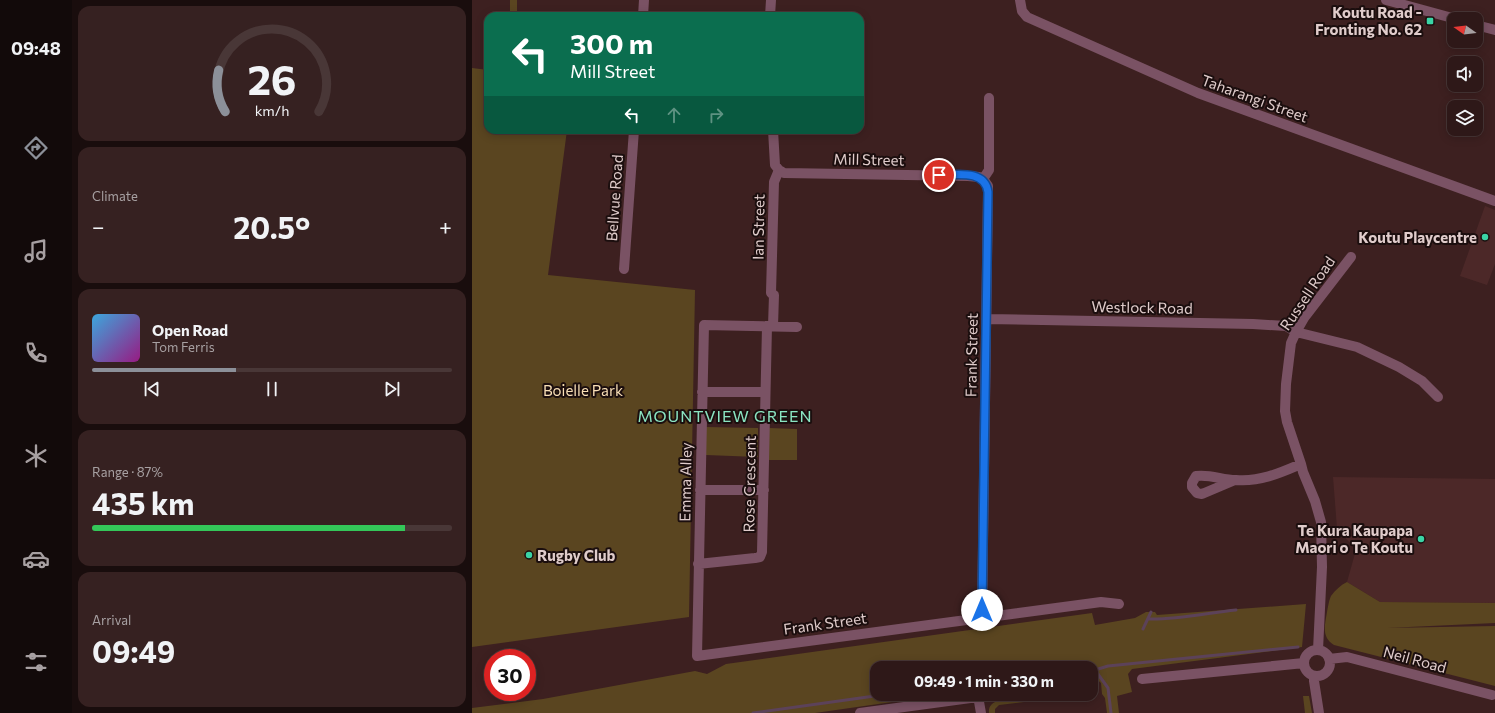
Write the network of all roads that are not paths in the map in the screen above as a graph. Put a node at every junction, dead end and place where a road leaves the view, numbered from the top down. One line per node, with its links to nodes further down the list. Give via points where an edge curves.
1 (644, 0): 5 (street)
2 (771, 0): 6 (street)
3 (1020, 0): 15 (street, Taharangi Street, via 1022,11 1027,17 1198,93)
4 (1386, 0): 7 (street)
5 (643, 12)
6 (770, 12)
7 (1447, 17)
8 (1483, 27): 9 (street)
9 (1495, 30)
10 (989, 98): 14 (street, via 989,170)
11 (634, 134): 17 (street, Bellvue Road)
12 (773, 134): 13 (street, Ian Street, via 775,165)
13 (779, 170): 14 (street, Mill Street, via 784,173 968,176); 19 (street, Ian Street, via 774,182 771,292 774,295)
14 (983, 179): 18 (street, Frank Street, via 988,186)
15 (1495, 200)
16 (1351, 257): 21 (street, Russell Road, via 1303,319)
17 (624, 269)
18 (986, 319): 21 (street, Westlock Road, via 1253,324 1286,326); 31 (street, Frank Street)
19 (770, 326): 20 (street); 22 (street, Emma Alley, via 704,325); 23 (street, Rose Crescent)
20 (797, 327)
21 (1296, 332): 24 (street, Westlock Road, via 1377,356 1422,381); 25 (street, Russell Road, via 1291,343 1285,411)
22 (702, 392): 23 (street); 27 (street, Emma Alley)
23 (765, 392): 28 (street, Rose Crescent)
24 (1438, 397)
25 (1301, 464): 26 (street, via 1267,478); 32 (street, Russell Road, via 1321,522 1322,567)
26 (1235, 480)
27 (700, 490): 28 (street); 29 (street, Emma Alley)
28 (764, 490): 29 (street, Rose Crescent, via 760,556)
29 (698, 564): 33 (street, Emma Alley)
30 (1119, 604): 31 (street, Frank Street, via 1101,602)
31 (982, 616): 33 (street, Frank Street)
32 (1318, 650): 34 (street); 35 (street, via 1309,653)
33 (697, 656)
34 (1329, 658): 36 (street, via 1327,672); 38 (street, Neil Road, via 1347,657)
35 (1304, 663): 36 (street, via 1307,671); 37 (street)
36 (1314, 676): 43 (street)
37 (1142, 679)
38 (1492, 695)
39 (943, 701): 41 (street)
40 (979, 701): 42 (street)
41 (860, 713)
42 (981, 713)
43 (1319, 713)

